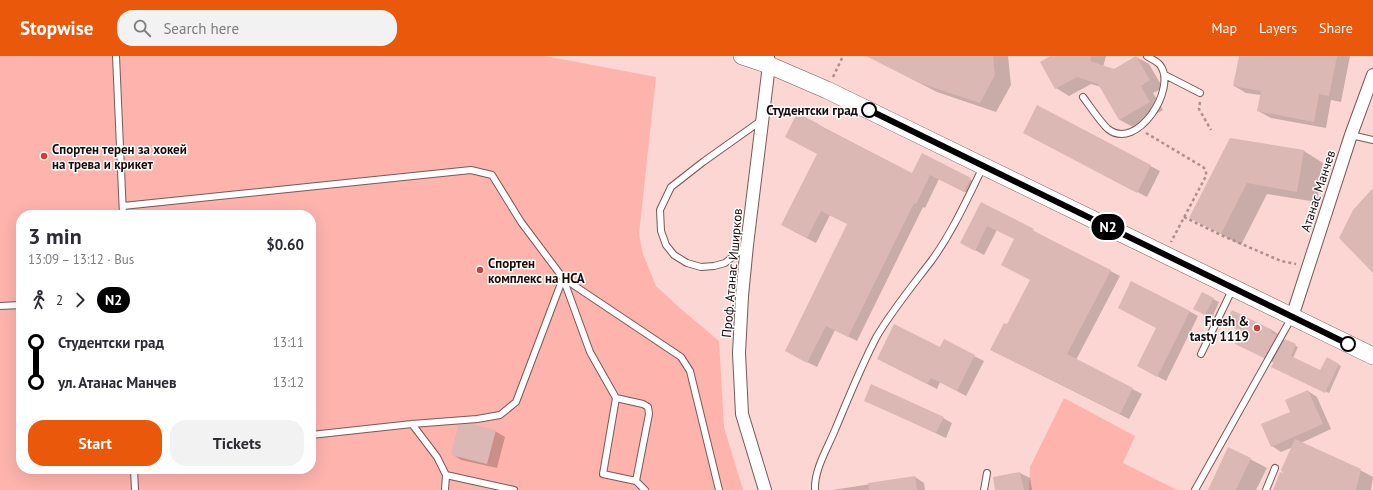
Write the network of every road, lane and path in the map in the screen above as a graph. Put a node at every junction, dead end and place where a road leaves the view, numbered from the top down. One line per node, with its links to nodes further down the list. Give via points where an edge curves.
1 (116, 56): 17 (lane)
2 (742, 56): 5 (street)
3 (843, 56): 8 (path)
4 (1147, 56): 6 (lane, via 1160,64)
5 (768, 61): 8 (street); 11 (street, Проф. Атанас Иширков)
6 (1165, 75): 9 (lane); 12 (lane, via 1160,98 1150,118)
7 (1373, 75): 14 (street, Атанас Манчев)
8 (826, 90): 16 (street)
9 (1200, 93): 13 (path, via 1199,109)
10 (1083, 97): 12 (lane, via 1107,129 1126,133)
11 (762, 120): 20 (street, Проф. Атанас Иширков); 20 (lane, via 671,187 660,210 661,231 666,245 674,255 687,263 701,267 725,263)
12 (1139, 128): 19 (path, via 1206,170 1206,176)
13 (1211, 130)
14 (1351, 135): 15 (lane); 22 (street, Атанас Манчев)
15 (1373, 140)
16 (984, 166): 21 (street); 44 (lane, via 954,227 877,336 822,461 815,481)
17 (123, 206): 18 (lane); 23 (lane, via 471,170 492,175 521,222)
18 (123, 210)
19 (1184, 217): 21 (path); 22 (path, via 1281,261)
20 (747, 245): 43 (street, Проф. Атанас Иширков, via 739,352 742,414)
21 (1165, 255): 24 (street)
22 (1309, 266): 27 (street, Атанас Манчев)
23 (563, 278): 30 (lane, via 590,352); 31 (lane, via 516,402 500,415); 42 (lane, via 681,357 690,371)
24 (1233, 288): 27 (street); 28 (lane)
25 (16, 305): 26 (lane)
26 (0, 306)
27 (1292, 317): 29 (street); 46 (lane)
28 (1201, 354)
29 (1373, 356)
30 (616, 398): 37 (lane, via 648,407 649,414); 37 (lane, via 603,474)
31 (412, 424): 32 (lane); 36 (lane)
32 (316, 434)
33 (1275, 468): 47 (lane)
34 (987, 473): 45 (lane)
35 (134, 474): 38 (lane)
36 (446, 475): 39 (lane); 40 (lane)
37 (636, 481): 41 (lane)
38 (135, 490)
39 (444, 490)
40 (514, 490)
41 (645, 490)
42 (719, 490)
43 (765, 490)
44 (815, 490)
45 (984, 490)
46 (1195, 490)
47 (1266, 490)

